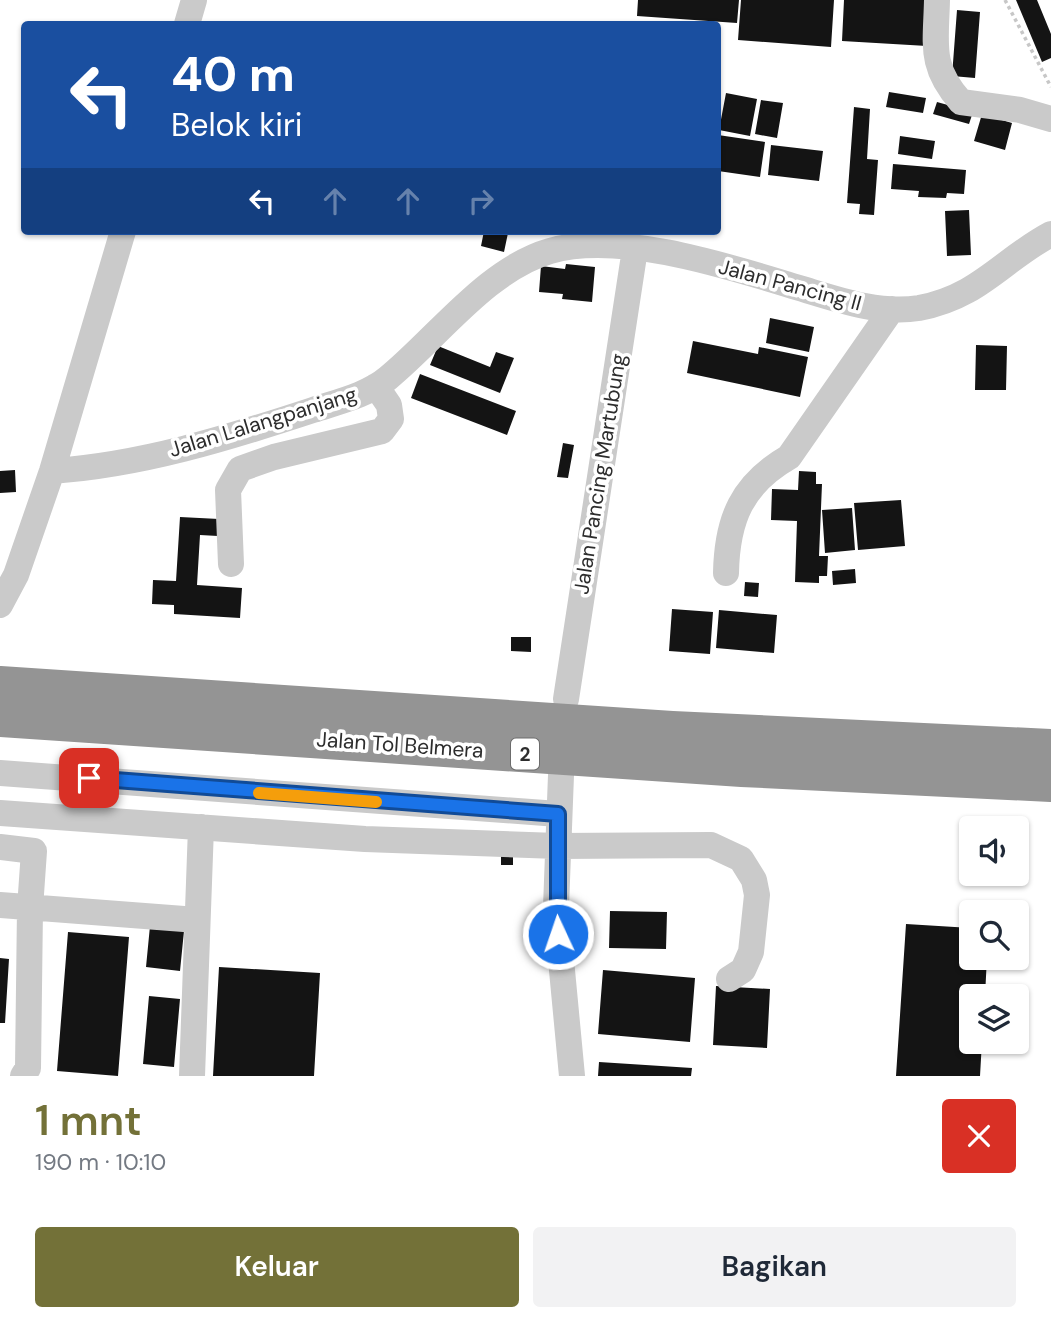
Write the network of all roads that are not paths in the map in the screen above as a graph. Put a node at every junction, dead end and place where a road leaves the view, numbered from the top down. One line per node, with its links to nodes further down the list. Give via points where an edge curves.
1 (194, 0): 3 (street)
2 (937, 0): 4 (street, via 936,60 943,82 961,102)
3 (188, 21)
4 (1051, 119)
5 (1051, 234): 8 (street, Jalan Pancing II, via 972,290 917,308)
6 (122, 235): 10 (street)
7 (635, 249): 8 (street, Jalan Pancing II, via 664,251 858,306); 9 (street, Jalan Lalangpanjang, via 572,247 520,264); 15 (street, Jalan Pancing Martubung)
8 (892, 309): 12 (street, via 789,457 765,471 743,497 726,541)
9 (376, 386): 10 (street, Jalan Lalangpanjang, via 266,426 172,452); 11 (street, via 389,405 391,419 382,431 240,469 228,490)
10 (52, 471): 13 (street, via 16,575)
11 (231, 564)
12 (726, 573)
13 (0, 605)
14 (0, 685): 17 (highway, Jalan Tol Belmera / 2, via 672,730)
15 (566, 699)
16 (0, 718): 20 (highway, Jalan Tol Belmera / 2, via 742,768)
17 (1051, 748)
18 (0, 773): 22 (street)
19 (561, 775): 22 (street)
20 (1051, 783)
21 (0, 813): 23 (street)
22 (558, 814): 25 (street)
23 (37, 816): 24 (street); 27 (street)
24 (201, 827): 25 (street); 30 (street)
25 (557, 846): 31 (street, via 711,845 741,859 754,880 756,906 751,952 743,970); 34 (street, via 556,920)
26 (0, 847): 27 (street)
27 (34, 851): 29 (street)
28 (0, 905): 29 (street)
29 (30, 908): 30 (street); 32 (street, via 28,1068)
30 (197, 920): 33 (street)
31 (729, 979)
32 (23, 1076)
33 (192, 1076)
34 (572, 1076)

